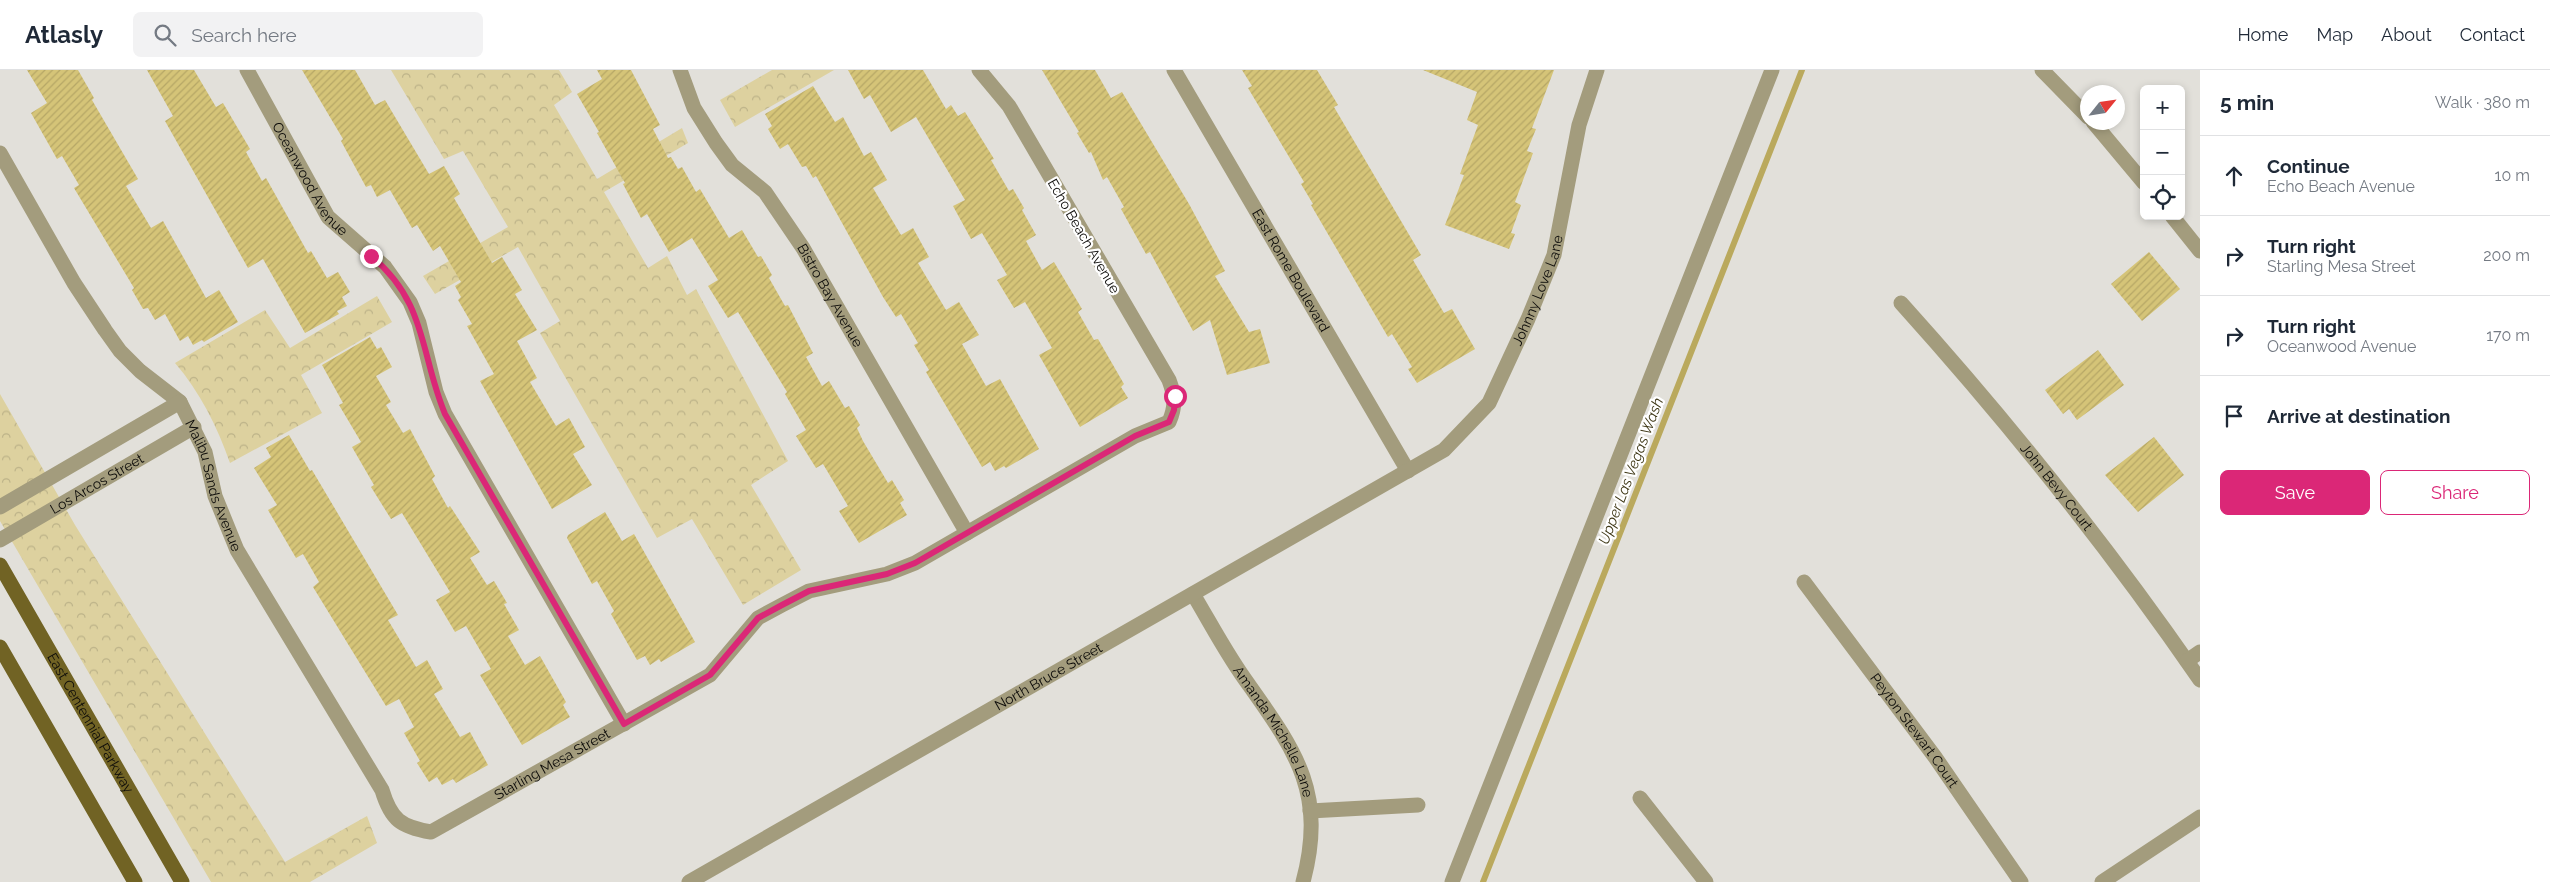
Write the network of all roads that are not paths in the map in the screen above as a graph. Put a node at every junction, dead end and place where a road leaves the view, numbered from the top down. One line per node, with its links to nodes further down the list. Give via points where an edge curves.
1 (247, 70): 29 (street, Oceanwood Avenue, via 328,217 385,267 410,302 445,414)
2 (680, 70): 20 (street, Bistro Bay Avenue, via 694,108 716,143 732,165 765,192 803,248)
3 (979, 70): 16 (street, Echo Beach Avenue, via 1009,106 1169,380 1175,396)
4 (1174, 70): 18 (street, East Rome Boulevard)
5 (1597, 70): 18 (street, Johnny Love Lane, via 1574,150 1554,254 1506,369 1489,404 1463,432 1444,450)
6 (1772, 70): 39 (street)
7 (2042, 70): 8 (street)
8 (2080, 109)
9 (2100, 130): 11 (street)
10 (0, 153): 15 (street, Malibu Sands Avenue, via 74,283 120,351)
11 (2140, 177)
12 (2175, 220): 13 (street)
13 (2200, 251)
14 (1901, 303): 27 (street, John Bevy Court, via 2036,461)
15 (180, 402): 17 (street, Malibu Sands Avenue); 19 (street, Los Arcos Street)
16 (1174, 410): 20 (street, Starling Mesa Street, via 1169,422 1135,436)
17 (194, 427): 21 (street, Los Arcos Street); 34 (street, Malibu Sands Avenue, via 205,452 222,518 237,550 382,790 387,808 399,822)
18 (1408, 471): 24 (street, North Bruce Street)
19 (0, 507)
20 (967, 533): 29 (street, Starling Mesa Street, via 915,563 887,574 809,591 758,618 710,675)
21 (0, 540)
22 (0, 565): 36 (main road, East Centennial Parkway)
23 (1804, 582): 41 (street, Peyton Stewart Court, via 1929,750)
24 (1193, 594): 32 (street, Amanda Michelle Lane, via 1248,685 1269,710 1300,765); 37 (street, North Bruce Street)
25 (0, 647): 35 (main road)
26 (2200, 652): 27 (street)
27 (2187, 661): 28 (street, John Bevy Court)
28 (2200, 680)
29 (624, 724): 34 (street, Starling Mesa Street, via 444,826 431,832)
30 (1640, 798): 40 (street)
31 (1418, 804): 32 (street)
32 (1310, 811): 38 (street, Amanda Michelle Lane, via 1310,850)
33 (2200, 818): 42 (street)
34 (412, 829)
35 (135, 882)
36 (182, 882)
37 (689, 882)
38 (1303, 882)
39 (1452, 882)
40 (1706, 882)
41 (2021, 882)
42 (2102, 882)

